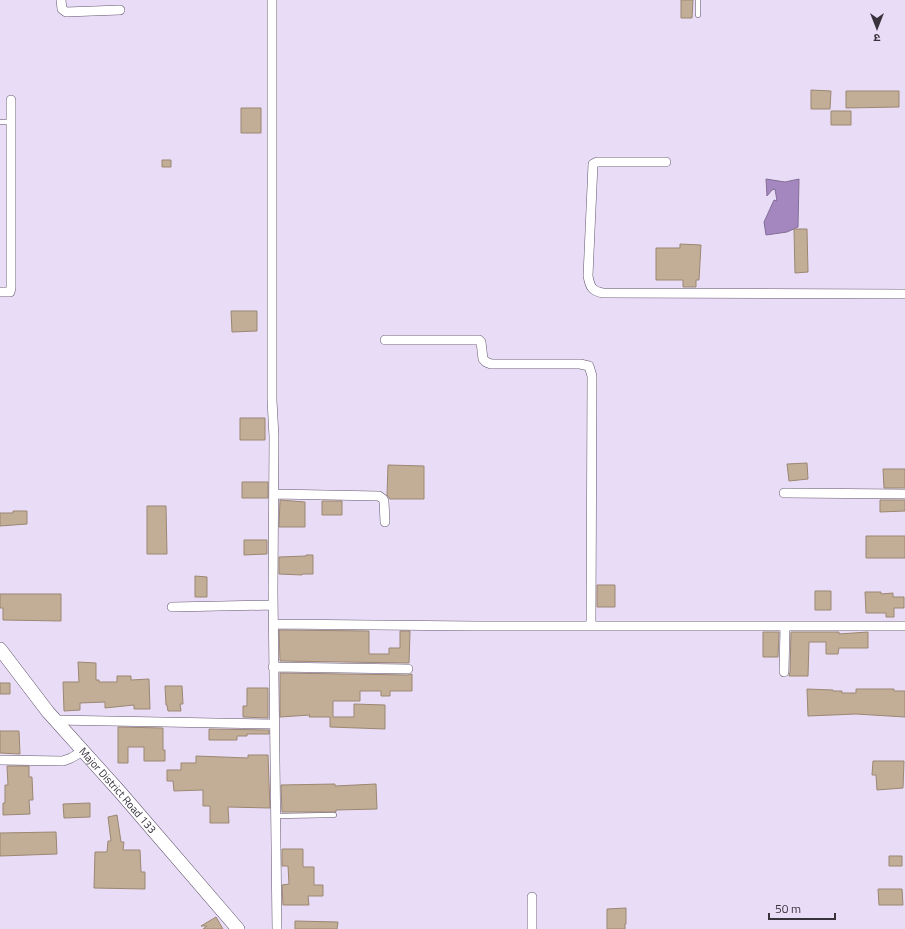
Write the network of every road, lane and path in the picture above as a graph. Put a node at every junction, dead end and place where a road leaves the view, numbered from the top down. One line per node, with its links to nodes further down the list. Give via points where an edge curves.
1 (61, 0): 4 (street, via 62,10 66,12)
2 (272, 0): 14 (street)
3 (698, 0): 5 (lane)
4 (120, 10)
5 (698, 15)
6 (11, 100): 8 (street)
7 (0, 122): 8 (lane)
8 (11, 122): 10 (street, via 11,288 10,292)
9 (666, 162): 11 (street, via 593,164 588,276 591,288 596,292)
10 (0, 292)
11 (905, 294)
12 (385, 340): 20 (street, via 478,340 482,345 483,359 491,364 588,366 592,376)
13 (784, 493): 15 (street)
14 (274, 494): 16 (street, via 379,496 383,499); 17 (street)
15 (905, 494)
16 (385, 522)
17 (273, 605): 18 (street); 19 (street)
18 (172, 607)
19 (273, 624): 20 (street); 24 (street)
20 (591, 626): 21 (street)
21 (785, 626): 22 (street); 26 (street)
22 (905, 626)
23 (0, 649): 27 (main road, Major District Road 133)
24 (273, 667): 25 (street); 28 (street)
25 (408, 670)
26 (784, 672)
27 (55, 720): 28 (street); 29 (main road, Major District Road 133)
28 (274, 724): 32 (street)
29 (83, 751): 30 (street, via 63,761); 34 (main road, Major District Road 133)
30 (0, 760)
31 (334, 815): 32 (lane)
32 (275, 816): 35 (street)
33 (532, 897): 36 (street)
34 (238, 929)
35 (277, 929)
36 (532, 929)

